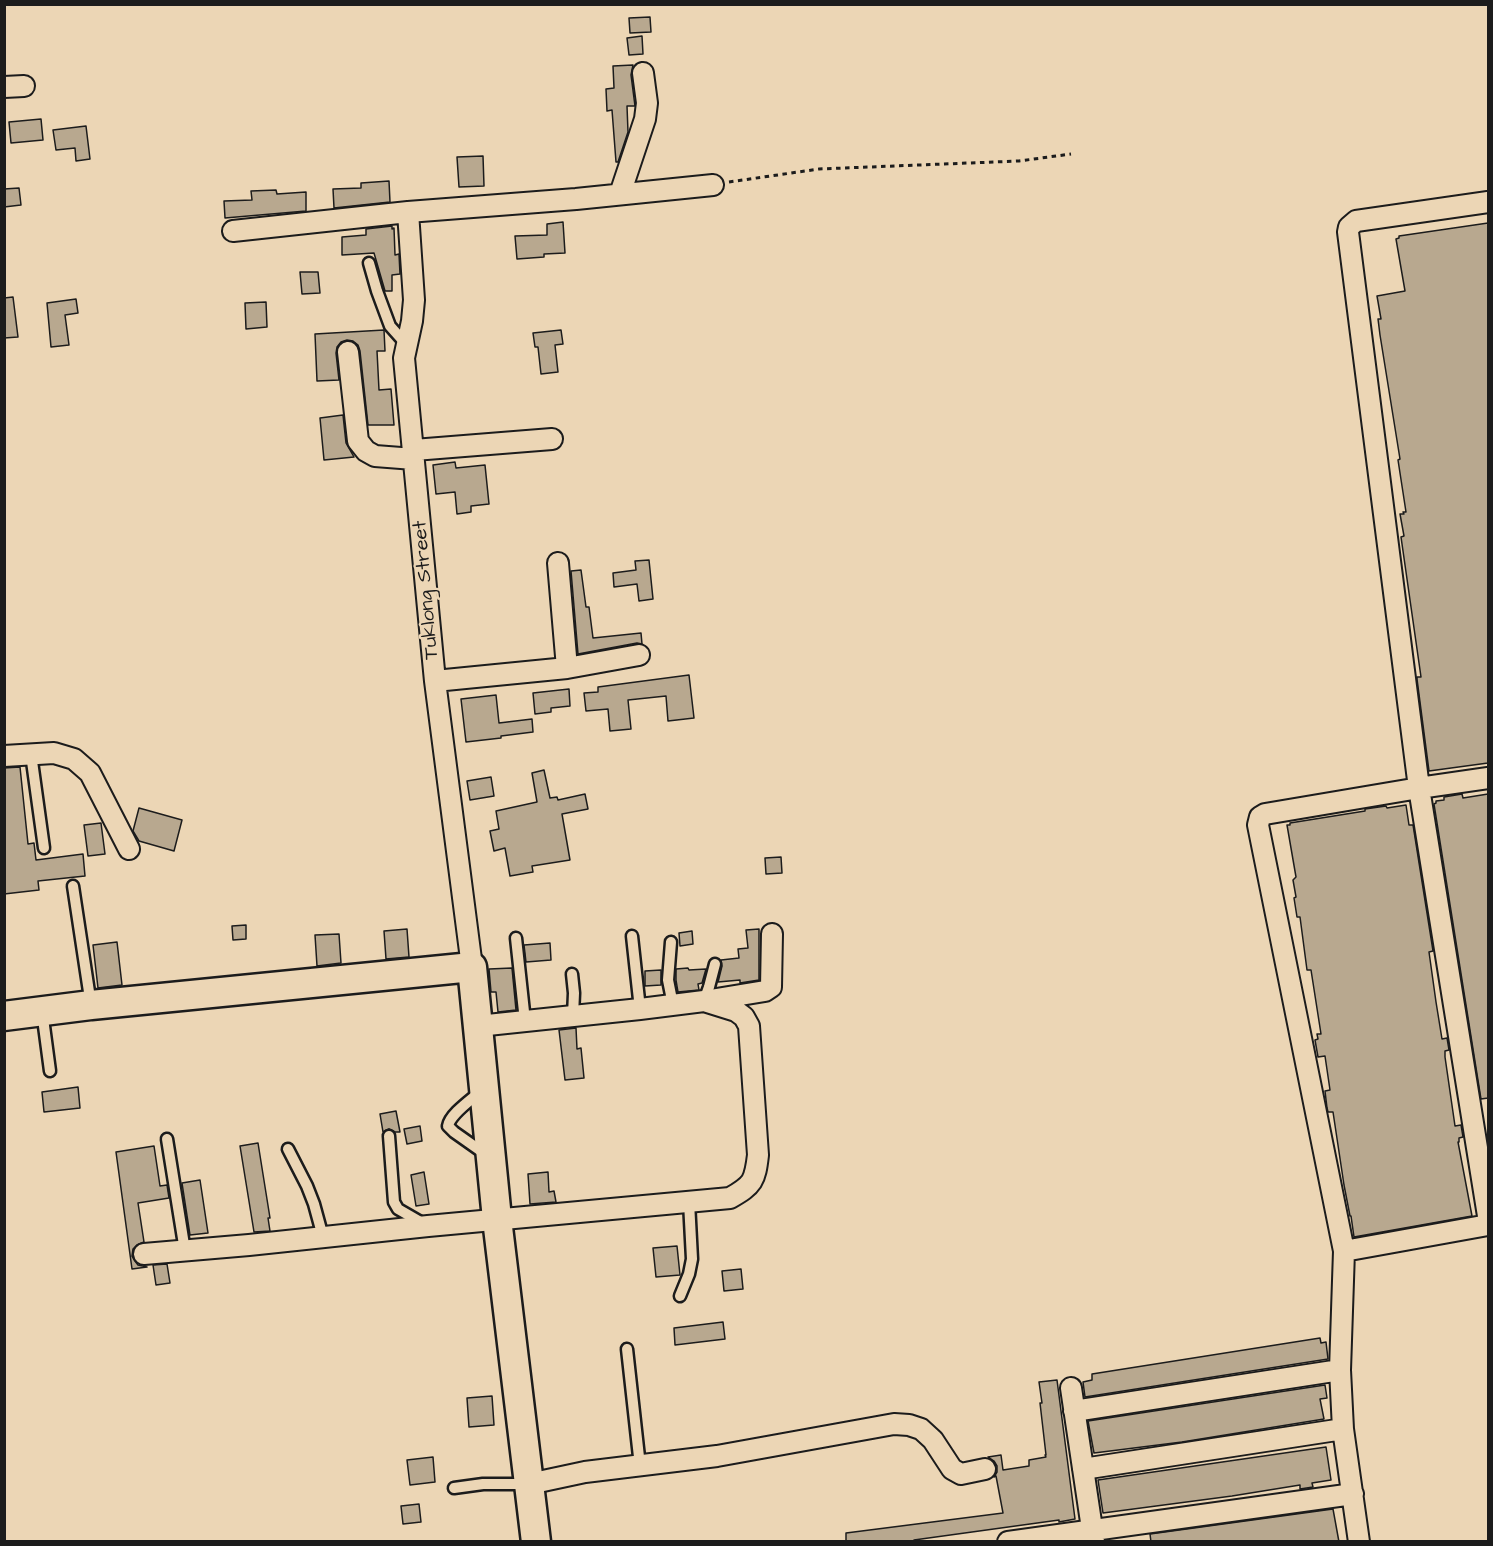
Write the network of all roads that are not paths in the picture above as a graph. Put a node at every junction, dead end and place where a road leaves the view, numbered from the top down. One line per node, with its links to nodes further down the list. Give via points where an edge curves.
1 (643, 73): 5 (street, via 645,119)
2 (24, 86): 3 (street)
3 (4, 87)
4 (713, 184): 5 (street)
5 (621, 195): 7 (street)
6 (1488, 202): 21 (street, via 1356,221 1348,232)
7 (408, 212): 8 (street); 10 (street, Tuklong Street, via 414,300)
8 (233, 231)
9 (369, 263): 10 (lane, via 390,326)
10 (406, 344): 13 (street, Tuklong Street, via 404,358)
11 (348, 352): 13 (street, via 358,441 375,456)
12 (552, 439): 13 (street)
13 (414, 454): 17 (street, Tuklong Street)
14 (558, 563): 16 (street)
15 (639, 655): 16 (street)
16 (567, 668): 17 (street)
17 (435, 681): 30 (street, Tuklong Street)
18 (31, 754): 19 (street); 22 (lane); 23 (street, via 54,753 74,759 90,773)
19 (4, 756)
20 (1488, 778): 21 (street)
21 (1419, 788): 48 (street); 54 (street, via 1265,814 1258,825)
22 (44, 848)
23 (129, 849)
24 (73, 886): 33 (lane)
25 (772, 934): 32 (street, via 771,987 754,994)
26 (632, 936): 35 (lane)
27 (516, 938): 39 (lane)
28 (671, 942): 34 (lane, via 668,980)
29 (715, 964): 32 (lane)
30 (472, 967): 33 (street); 40 (street)
31 (572, 974): 38 (lane)
32 (704, 1001): 34 (street); 47 (street, via 736,1011 749,1026 758,1155 756,1174 746,1189 730,1198)
33 (91, 1005): 36 (street)
34 (673, 1005): 35 (street)
35 (640, 1009): 38 (street)
36 (42, 1011): 37 (street); 41 (lane)
37 (4, 1016)
38 (573, 1016): 39 (street)
39 (525, 1021): 40 (street)
40 (478, 1026): 42 (street)
41 (50, 1071)
42 (483, 1089): 46 (street); 46 (lane, via 448,1126)
43 (389, 1136): 51 (lane, via 394,1202 398,1209)
44 (167, 1139): 53 (lane)
45 (288, 1149): 52 (lane, via 307,1186)
46 (491, 1158): 49 (street)
47 (689, 1202): 49 (street); 56 (lane, via 692,1258)
48 (1488, 1216)
49 (497, 1219): 51 (street); 65 (street)
50 (1488, 1225): 54 (street)
51 (428, 1226): 52 (street)
52 (323, 1237): 53 (street)
53 (185, 1251): 55 (street)
54 (1344, 1251): 58 (street)
55 (144, 1254)
56 (680, 1296)
57 (627, 1349): 62 (lane)
58 (1340, 1370): 60 (street); 61 (street)
59 (1071, 1388): 60 (street)
60 (1074, 1411): 64 (street)
61 (1343, 1429): 64 (street); 67 (street)
62 (640, 1466): 63 (street, via 894,1424 921,1429 952,1469 961,1474); 65 (street)
63 (985, 1469)
64 (1083, 1469): 68 (street)
65 (529, 1484): 66 (lane); 69 (street)
66 (454, 1488)
67 (1353, 1494): 68 (street); 71 (street)
68 (1093, 1536): 70 (street)
69 (536, 1542)
70 (1008, 1542)
71 (1359, 1542)

